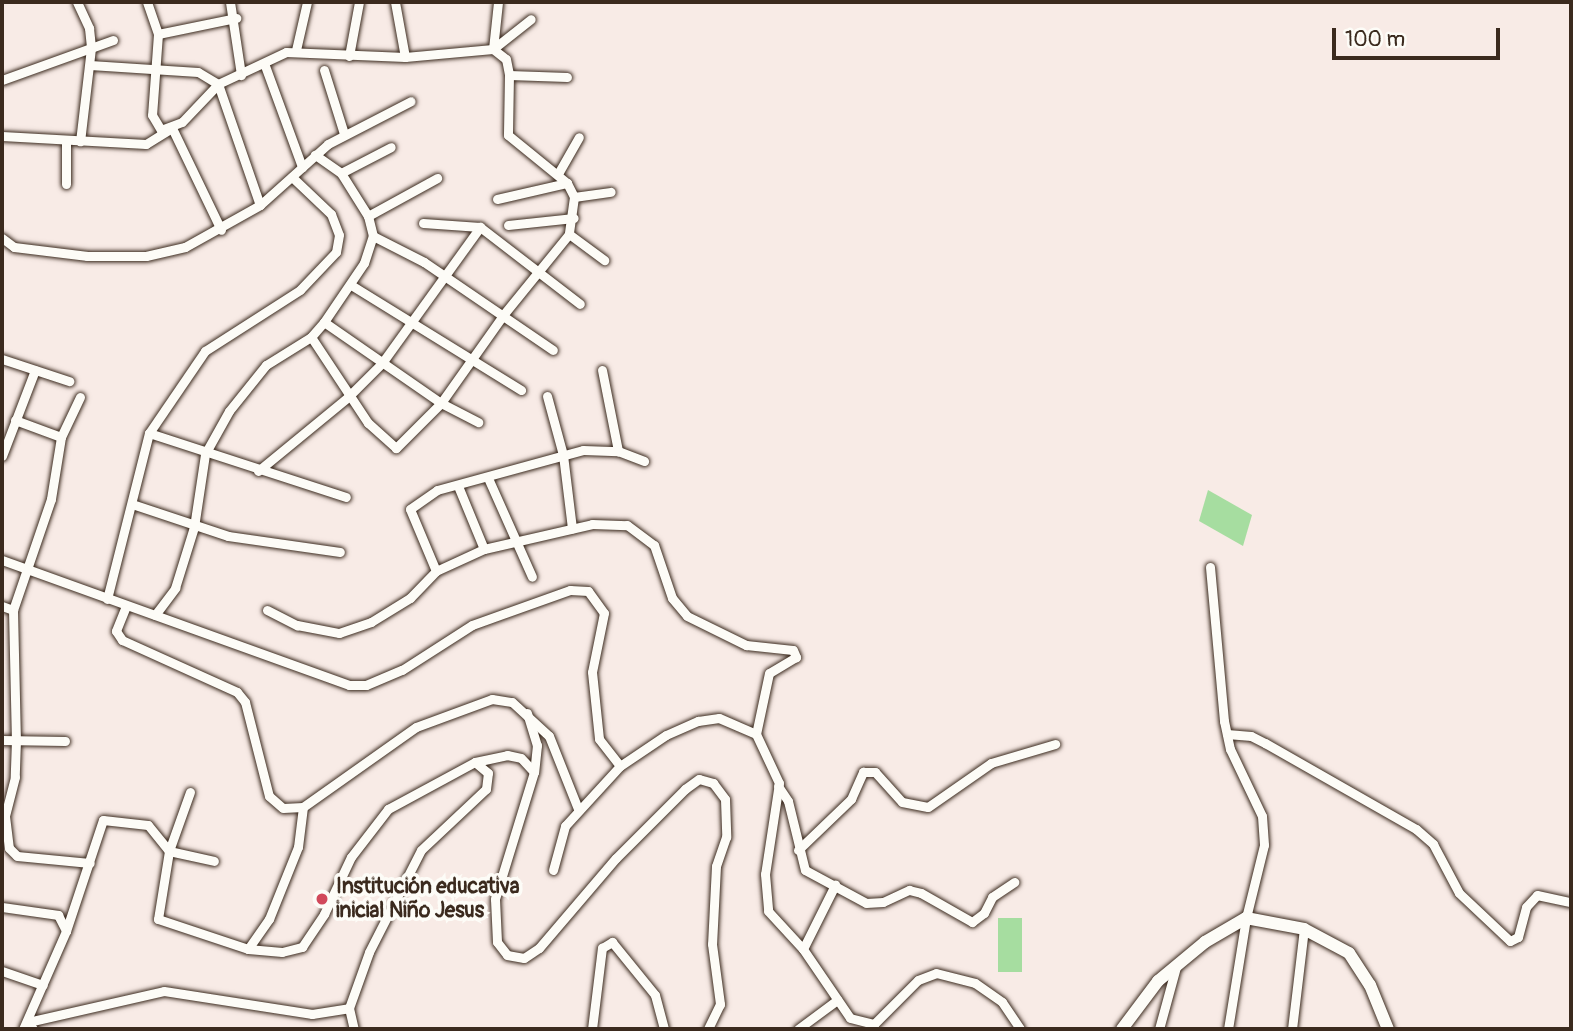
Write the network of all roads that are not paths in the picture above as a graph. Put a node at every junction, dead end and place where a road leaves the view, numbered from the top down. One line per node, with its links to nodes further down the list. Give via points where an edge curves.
1 (77, 2): 12 (street, via 89,27)
2 (147, 2): 10 (street)
3 (230, 2): 8 (street)
4 (307, 2): 14 (street)
5 (359, 2): 15 (street)
6 (395, 2): 16 (street)
7 (498, 2): 13 (street)
8 (236, 18): 10 (street); 21 (street)
9 (531, 19): 13 (street)
10 (158, 34): 19 (street)
11 (113, 40): 12 (street)
12 (91, 48): 18 (street); 24 (street)
13 (493, 49): 16 (street); 22 (street, via 506,59)
14 (296, 50): 15 (street); 17 (street)
15 (349, 55): 16 (street)
16 (405, 57)
17 (264, 63): 21 (street); 35 (street)
18 (90, 65): 19 (street); 32 (street)
19 (156, 69): 25 (street, via 198,72); 27 (street, via 152,115 161,130)
20 (324, 69): 28 (street)
21 (241, 75): 25 (street)
22 (509, 75): 23 (street); 36 (street, via 508,135 514,145)
23 (567, 77)
24 (2, 80)
25 (218, 83): 27 (street); 45 (street)
26 (411, 102): 28 (street)
27 (172, 128): 32 (street, via 146,144); 51 (street)
28 (344, 134): 34 (street)
29 (2, 136): 31 (street)
30 (579, 137): 36 (street)
31 (66, 141): 32 (street); 41 (street)
32 (80, 141)
33 (391, 147): 37 (street)
34 (315, 155): 35 (street); 37 (street)
35 (302, 167): 38 (street)
36 (559, 172): 40 (street)
37 (341, 173): 46 (street)
38 (292, 177): 45 (street); 78 (street, via 331,214 339,235 336,252 300,289 205,351)
39 (437, 178): 46 (street)
40 (567, 183): 43 (street); 44 (street)
41 (66, 184)
42 (611, 192): 43 (street)
43 (574, 197): 47 (street)
44 (497, 200)
45 (260, 205): 51 (street)
46 (368, 216): 53 (street)
47 (574, 218): 49 (street); 52 (street)
48 (423, 223): 50 (street)
49 (508, 225)
50 (480, 227): 56 (street); 57 (street)
51 (222, 230): 54 (street, via 185,247 146,256 43,253 14,247)
52 (569, 234): 55 (street); 56 (street)
53 (373, 236): 57 (street); 58 (street)
54 (2, 238)
55 (604, 260)
56 (538, 270): 59 (street); 60 (street)
57 (443, 276): 60 (street); 61 (street)
58 (351, 285): 61 (street); 62 (street)
59 (580, 304)
60 (504, 314): 64 (street); 66 (street)
61 (410, 321): 66 (street); 67 (street)
62 (324, 322): 63 (street); 67 (street)
63 (311, 337): 74 (street); 81 (street, via 266,365 229,411)
64 (553, 350)
65 (2, 359): 68 (street)
66 (472, 360): 71 (street); 75 (street)
67 (382, 363): 74 (street); 75 (street)
68 (35, 370): 70 (street); 76 (street)
69 (602, 370): 80 (street)
70 (69, 381)
71 (521, 390)
72 (547, 396): 82 (street)
73 (80, 397): 79 (street)
74 (348, 397): 75 (street, via 396,449); 85 (street)
75 (441, 403): 77 (street)
76 (15, 420): 79 (street); 83 (street)
77 (478, 422)
78 (149, 433): 81 (street); 89 (street)
79 (61, 437): 97 (street, via 51,499)
80 (618, 451): 82 (street, via 583,450); 84 (street)
81 (205, 454): 85 (street); 90 (street)
82 (563, 455): 86 (street); 91 (street)
83 (2, 456)
84 (644, 461)
85 (258, 471): 88 (street)
86 (488, 478): 87 (street); 92 (street)
87 (458, 486): 93 (street); 98 (street, via 437,490 410,509)
88 (346, 497)
89 (132, 504): 90 (street); 100 (street)
90 (194, 527): 94 (street); 105 (street, via 175,589)
91 (572, 528): 92 (street); 107 (street, via 627,525 654,545 672,598 687,616 746,645 793,650 796,657 769,673)
92 (516, 542): 93 (street); 99 (street)
93 (484, 549): 98 (street)
94 (340, 552)
95 (2, 560): 97 (street)
96 (1210, 567): 108 (street)
97 (29, 571): 100 (street); 103 (street)
98 (436, 571): 104 (street, via 410,598 371,622 339,633 298,625)
99 (532, 578)
100 (107, 599): 102 (street)
101 (2, 606): 103 (street)
102 (126, 606): 105 (street); 118 (street, via 116,631 122,640 237,692 245,702 269,796 283,808)
103 (13, 610): 110 (street)
104 (267, 610)
105 (156, 615): 114 (street, via 349,685 366,685 402,670 472,625 570,590 588,591 604,612 592,672 599,739)
106 (527, 713): 115 (street, via 537,745); 118 (street, via 512,702 492,699 416,727); 119 (street, via 549,736)
107 (756, 733): 114 (street, via 719,718 698,721); 116 (street)
108 (1227, 734): 127 (street, via 1265,743 1416,829 1433,844 1459,893 1510,941 1518,937 1526,907 1537,895); 129 (street, via 1262,816 1264,845)
109 (2, 740): 110 (street)
110 (16, 740): 111 (street); 123 (street, via 15,777 5,816 9,848 17,856)
111 (65, 741)
112 (1055, 744): 120 (street, via 991,763 928,807 902,802 875,772 863,772 850,799)
113 (475, 762): 115 (street, via 507,755 522,758); 132 (street, via 388,809 352,856 302,947 282,952); 138 (street, via 488,773 486,789 421,850 369,952)
114 (620, 766): 119 (street)
115 (534, 772): 144 (street, via 493,919 497,942 508,955 524,958 685,789 699,779 713,783 724,799 726,837 716,866 712,944 720,1004)
116 (778, 786): 120 (street, via 788,801); 133 (street, via 763,895 776,923)
117 (190, 792): 121 (street)
118 (303, 807): 132 (street, via 298,847 269,919)
119 (578, 808): 124 (street, via 565,826)
120 (798, 850): 126 (street, via 805,870)
121 (169, 851): 122 (street); 123 (street, via 148,825 103,820); 132 (street, via 158,919)
122 (214, 861)
123 (90, 863): 131 (street)
124 (553, 870)
125 (1014, 882): 126 (street, via 992,897 984,914 972,922 921,892 909,891 874,905)
126 (835, 885): 133 (street)
127 (1571, 902)
128 (2, 907): 131 (street, via 58,915)
129 (1246, 918): 130 (street); 134 (street); 149 (street)
130 (1304, 929): 150 (street); 151 (street, via 1349,953 1370,985)
131 (66, 931): 136 (street)
132 (248, 949)
133 (803, 949): 137 (street)
134 (1176, 967): 147 (street, via 1158,981); 148 (street)
135 (2, 971): 136 (street)
136 (43, 985): 140 (street)
137 (837, 1000): 139 (street); 145 (street)
138 (349, 1007): 140 (street, via 312,1014 164,991); 141 (street)
139 (861, 1026): 146 (street, via 874,1024 918,980 936,973 975,983 1002,1002)
140 (28, 1027)
141 (354, 1029)
142 (592, 1029): 143 (street, via 602,948 608,942 616,945 655,995)
143 (664, 1029)
144 (708, 1029)
145 (798, 1029)
146 (1020, 1029)
147 (1122, 1029)
148 (1159, 1029)
149 (1228, 1029)
150 (1292, 1029)
151 (1388, 1029)

